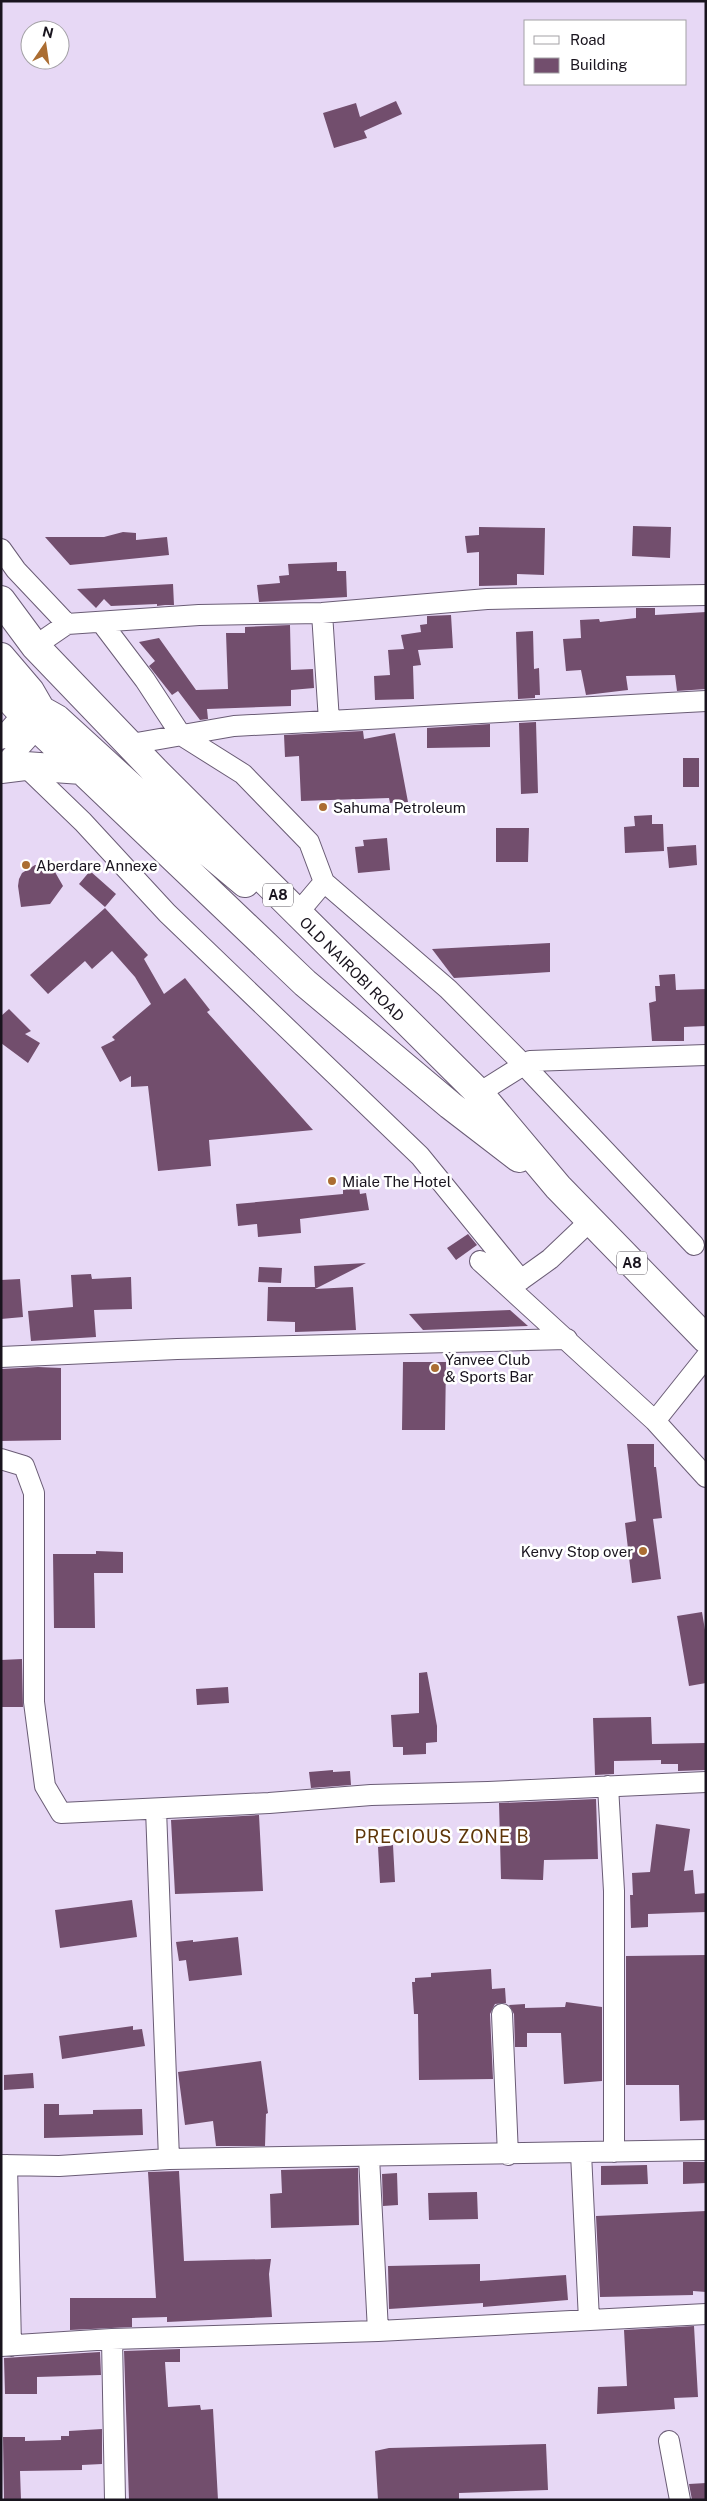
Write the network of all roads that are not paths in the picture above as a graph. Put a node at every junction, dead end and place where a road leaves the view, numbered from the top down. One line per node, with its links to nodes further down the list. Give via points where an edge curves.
1 (1, 549): 6 (street, via 16,570)
2 (706, 595): 4 (street, via 486,599)
3 (1, 600): 7 (highway, OLD NAIROBI ROAD / A8)
4 (322, 613): 5 (street, via 200,615); 12 (street)
5 (101, 622): 6 (street); 13 (street)
6 (67, 624): 7 (street)
7 (35, 646): 15 (highway, OLD NAIROBI ROAD / A8)
8 (1, 657): 11 (highway, via 30,691)
9 (1, 690): 11 (highway, OLD NAIROBI ROAD / A8)
10 (706, 701): 12 (street)
11 (34, 717): 14 (street); 16 (street); 17 (highway, OLD NAIROBI ROAD / A8); 20 (highway, via 68,728 140,795 241,880)
12 (329, 721): 13 (street, via 234,726)
13 (181, 735): 15 (street); 18 (street, via 243,774 309,842)
14 (1, 739)
15 (131, 744): 19 (highway, OLD NAIROBI ROAD / A8)
16 (9, 767): 17 (highway); 28 (street, via 83,822 167,913 420,1156)
17 (82, 770): 24 (highway, OLD NAIROBI ROAD / A8, via 305,983 450,1105)
18 (324, 882): 19 (street); 22 (street, via 448,989)
19 (297, 914): 20 (highway, OLD NAIROBI ROAD / A8)
20 (340, 956): 23 (highway, OLD NAIROBI ROAD / A8)
21 (706, 1055): 22 (street, via 530,1061)
22 (524, 1065): 23 (street); 26 (street)
23 (479, 1094): 24 (highway, OLD NAIROBI ROAD / A8)
24 (558, 1187): 25 (highway, OLD NAIROBI ROAD / A8)
25 (590, 1221): 28 (street, via 550,1259); 30 (highway, OLD NAIROBI ROAD / A8)
26 (694, 1245)
27 (480, 1261): 28 (street)
28 (516, 1284): 29 (street)
29 (567, 1339): 31 (street, via 177,1348); 33 (street)
30 (706, 1339)
31 (1, 1357)
32 (706, 1358): 33 (street)
33 (655, 1421): 35 (street)
34 (1, 1459): 38 (street, via 24,1466 34,1493 34,1702 45,1786 61,1813)
35 (706, 1477)
36 (706, 1782): 37 (street)
37 (608, 1786): 38 (street, via 371,1794 269,1804); 41 (street, via 614,1891)
38 (156, 1809): 45 (street)
39 (502, 2014): 43 (street)
40 (706, 2150): 41 (street)
41 (614, 2152): 42 (street)
42 (581, 2153): 43 (street); 48 (street)
43 (508, 2155): 44 (street)
44 (370, 2157): 45 (street); 49 (street)
45 (169, 2159): 46 (street, via 59,2166)
46 (4, 2165): 51 (street)
47 (706, 2314): 48 (street)
48 (590, 2320): 49 (street)
49 (378, 2331): 50 (street)
50 (112, 2339): 51 (street); 53 (street)
51 (6, 2346)
52 (669, 2441): 54 (street)
53 (115, 2500)
54 (680, 2500)

